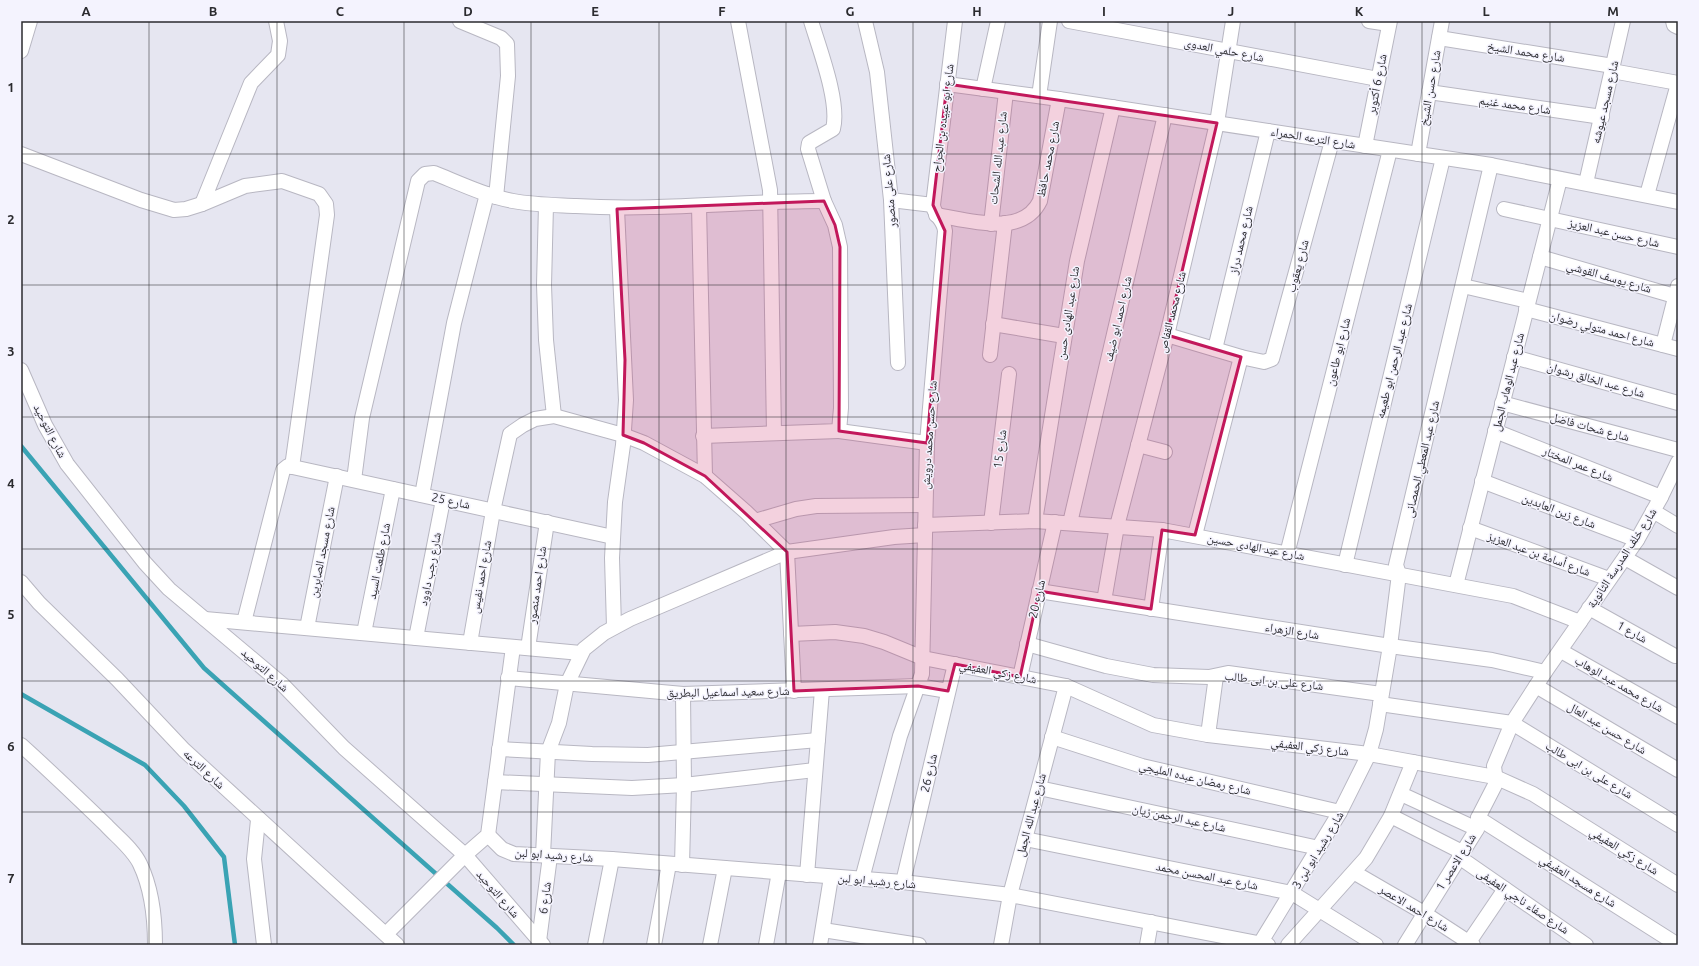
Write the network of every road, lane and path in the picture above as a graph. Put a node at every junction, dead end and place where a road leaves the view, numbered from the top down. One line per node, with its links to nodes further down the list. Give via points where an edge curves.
1 (30, 21): 20 (street)
2 (276, 21): 50 (street, via 280,41 278,55 251,83)
3 (460, 21): 44 (street, via 501,38 507,44 508,76)
4 (738, 21): 47 (street)
5 (811, 21): 48 (street, via 830,88 835,120 833,129 809,143 808,149)
6 (865, 21): 46 (street, شارع على منصور, via 878,72)
7 (954, 21): 24 (street, شارع ابو عبيده بن الجراح)
8 (998, 21): 25 (street)
9 (1050, 21): 28 (street)
10 (1069, 21): 19 (street, شارع حلمي العدوى)
11 (1233, 21): 19 (street, شارع محمد القفاص)
12 (1369, 21): 16 (street)
13 (1442, 21): 18 (street, شارع حسن الشيخ)
14 (1623, 21): 21 (street, شارع مسجد عيوشه)
15 (1673, 21): 17 (street)
16 (1389, 23): 22 (street, شارع 6 أكتوبر)
17 (1678, 27)
18 (1439, 38): 21 (street, شارع محمد الشيخ); 27 (street, شارع حسن الشيخ)
19 (1229, 50): 22 (street, شارع حلمي العدوى); 33 (street, شارع محمد القفاص)
20 (21, 51)
21 (1612, 68): 23 (street, شارع محمد الشيخ); 32 (street, شارع مسجد عيوشه)
22 (1378, 79): 36 (street, شارع 6 أكتوبر)
23 (1678, 83): 45 (street)
24 (947, 84): 25 (street, شارع الترعه الحمراء); 55 (street, شارع ابو عبيده بن الجراح)
25 (983, 89): 26 (street, شارع الترعه الحمراء)
26 (1006, 92): 28 (street, شارع الترعه الحمراء); 58 (street, شارع عبد الله الشحات)
27 (1429, 92): 32 (street, شارع محمد غنيم); 39 (street, شارع حسن الشيخ)
28 (1039, 96): 29 (street, شارع الترعه الحمراء)
29 (1059, 99): 30 (street, شارع الترعه الحمراء); 57 (street, شارع محمد حافظ, via 1040,201 1026,217)
30 (1113, 107): 31 (street, شارع الترعه الحمراء); 66 (street, شارع عبد الهادى حسن, via 1083,232)
31 (1165, 115): 33 (street, شارع الترعه الحمراء); 106 (street, شارع احمد ابو ضيف)
32 (1602, 117): 43 (street, شارع مسجد عيوشه)
33 (1217, 123): 34 (street, شارع الترعه الحمراء); 65 (street, شارع محمد القفاص)
34 (1268, 131): 35 (street, شارع الترعه الحمراء); 68 (street, شارع محمد دراز)
35 (1332, 141): 36 (street, شارع الترعه الحمراء); 71 (street, شارع يعقوب, via 1272,359 1264,362)
36 (1365, 146): 37 (street, شارع الترعه الحمراء)
37 (1390, 150): 39 (street, شارع الترعه الحمراء); 116 (street, شارع ابو طاعون)
38 (21, 154): 50 (street, via 174,210)
39 (1418, 154): 40 (street, شارع الترعه الحمراء)
40 (1443, 158): 41 (street, شارع الترعه الحمراء); 118 (street, شارع عبد الرحمن ابو طعيمه)
41 (1490, 165): 42 (street, شارع الترعه الحمراء); 61 (street, شارع عبد المعطي الحمصانى)
42 (1560, 179): 43 (street, شارع الترعه الحمراء); 56 (street, شارع عبد الوهاب الجمل)
43 (1586, 183): 45 (street, شارع الترعه الحمراء)
44 (491, 195): 51 (street, via 513,202); 92 (street, via 434,173 425,174 418,181 362,418); 95 (street, via 454,324)
45 (1647, 195): 49 (street, شارع الترعه الحمراء)
46 (891, 200): 55 (street, شارع محمد حافظ); 73 (street, شارع على منصور)
47 (770, 201): 48 (street); 52 (street); 81 (street)
48 (824, 201): 79 (street, via 835,225 840,247 842,408)
49 (1678, 202)
50 (202, 204): 89 (street, via 245,186 282,181 319,194 326,204 327,215)
51 (546, 205): 53 (street); 78 (street, via 546,340)
52 (699, 206): 53 (street); 83 (street)
53 (617, 208): 82 (street, via 625,360 626,400)
54 (1504, 208): 56 (street, شارع حسن عبد العزيز)
55 (934, 210): 58 (street, شارع محمد حافظ); 84 (street, شارع حسن محمد درويش, via 943,222 945,231)
56 (1550, 218): 59 (street, شارع حسن عبد العزيز); 60 (street, شارع عبد الوهاب الجمل)
57 (1005, 223): 58 (street, شارع محمد حافظ); 64 (street)
58 (991, 224)
59 (1678, 247)
60 (1540, 257): 62 (street, شارع يوسف القوشي); 63 (street, شارع عبد الوهاب الجمل)
61 (1463, 286): 63 (street, شارع احمد متولي رضوان); 119 (street, شارع عبد المعطي الحمصانى, via 1397,562)
62 (1677, 293): 67 (street)
63 (1527, 305): 67 (street, شارع احمد متولي رضوان); 72 (street, شارع عبد الوهاب الجمل)
64 (993, 324): 66 (street); 70 (street)
65 (1167, 335): 68 (street); 85 (street, شارع محمد القفاص)
66 (1064, 336): 101 (street, شارع عبد الهادى حسن)
67 (1663, 346): 69 (street, شارع احمد متولي رضوان)
68 (1215, 349): 71 (street)
69 (1678, 350)
70 (990, 354)
71 (1241, 357): 112 (street)
72 (1514, 357): 76 (street, شارع عبد الوهاب الجمل); 77 (street, شارع عبد الخالق رشوان)
73 (898, 363)
74 (21, 370): 128 (street, شارع التوحيد, via 45,425 67,464 145,563)
75 (1010, 374): 105 (street, شارع 15)
76 (1502, 403): 80 (street, شارع عبد الوهاب الجمل); 86 (street, شارع شحات فاضل)
77 (1678, 403)
78 (554, 416): 82 (street); 99 (street, شارع احمد نفيس, via 535,419 510,434)
79 (839, 431): 81 (street); 84 (street)
80 (1495, 431): 93 (street, شارع عبد الوهاب الجمل); 96 (street, شارع عمر المختار)
81 (774, 433): 83 (street)
82 (623, 435): 91 (street, via 644,443); 113 (street)
83 (703, 436): 91 (street)
84 (928, 443): 98 (street, شارع حسن محمد درويش)
85 (1138, 445): 87 (street); 107 (street, شارع محمد القفاص)
86 (1678, 450)
87 (1165, 452)
88 (1678, 462): 96 (street, شارع خلف المدرسة الثانوية)
89 (290, 466): 90 (street, شارع 25); 129 (street, via 283,470)
90 (337, 476): 92 (street, شارع 25); 132 (street, شارع مسجد الصابرين)
91 (705, 476): 103 (street)
92 (354, 480): 94 (street, شارع 25)
93 (1482, 481): 109 (street, شارع عبد الوهاب الجمل); 114 (street, شارع زين العابدين)
94 (393, 489): 95 (street, شارع 25); 133 (street, شارع طلعت السيد)
95 (422, 495): 97 (street, شارع 25)
96 (1661, 497): 100 (street, شارع خلف المدرسة الثانوية)
97 (443, 500): 99 (street, شارع 25); 135 (street, شارع رجب داوود)
98 (925, 506): 103 (street, via 816,506 796,509); 110 (street, شارع حسن محمد درويش)
99 (493, 511): 102 (street, شارع 25); 136 (street, شارع احمد نفيس)
100 (1653, 511): 108 (street); 114 (street, شارع خلف المدرسة الثانوية)
101 (1035, 521): 104 (street, شارع عبد الهادى حسين); 105 (street, شارع عبد الهادى حسين)
102 (547, 522): 113 (street, شارع 25); 140 (street, شارع احمد منصور)
103 (756, 522): 115 (street)
104 (1054, 522): 106 (street, شارع عبد الهادى حسين); 124 (street, شارع 20)
105 (991, 523): 110 (street, شارع عبد الهادى حسين)
106 (1070, 523): 107 (street, شارع عبد الهادى حسين)
107 (1117, 526): 111 (street, شارع عبد الهادى حسين); 125 (street, شارع محمد القفاص)
108 (1678, 526)
109 (1470, 528): 120 (street, شارع أسامة بن عبد العزيز); 122 (street, شارع عبد الوهاب الجمل)
110 (925, 530): 115 (street, شارع عبد الهادى حسين, via 894,537); 144 (street, شارع حسن محمد درويش)
111 (1162, 530): 112 (street, شارع عبد الهادى حسين); 126 (street)
112 (1195, 535): 116 (street, شارع عبد الهادى حسين)
113 (613, 537): 131 (street)
114 (1636, 540): 117 (street, شارع خلف المدرسة الثانوية)
115 (787, 552): 131 (street, شارع عبد الهادى حسين); 134 (street)
116 (1287, 554): 118 (street, شارع عبد الهادى حسين)
117 (1624, 558): 120 (street, شارع خلف المدرسة الثانوية); 123 (street)
118 (1345, 565): 119 (street, شارع عبد الهادى حسين)
119 (1399, 574): 122 (street, شارع عبد الهادى حسين); 138 (street, شارع عبد المعطي الحمصانى)
120 (1609, 579): 127 (street, شارع خلف المدرسة الثانوية)
121 (21, 582): 180 (street, شارع الترعه, via 184,750)
122 (1456, 585): 130 (street, شارع عبد الهادى حسين, via 1522,599)
123 (1678, 588)
124 (1039, 591): 125 (street, شارع الزهراء); 137 (street, شارع 20)
125 (1104, 601): 126 (street, شارع الزهراء)
126 (1151, 608): 138 (street, شارع الزهراء)
127 (1589, 608): 130 (street, شارع خلف المدرسة الثانوية); 143 (street, شارع 1)
128 (205, 619): 129 (street); 187 (street, شارع التوحيد, via 282,684 344,748)
129 (244, 622): 132 (street)
130 (1580, 622): 141 (street, شارع خلف المدرسة الثانوية)
131 (614, 627): 142 (street, شارع عبد الهادى حسين)
132 (307, 628): 133 (street)
133 (364, 633): 135 (street)
134 (791, 634): 144 (street, شارع زكي العفيفي, via 835,632 864,636); 155 (street)
135 (416, 638): 136 (street)
136 (470, 643): 139 (street)
137 (1027, 644): 147 (street, شارع على بن ابى طالب, via 1106,666 1153,675); 148 (street, شارع 20)
138 (1390, 646): 146 (street, شارع الزهراء, via 1492,660); 158 (street, شارع عبد المعطي الحمصانى)
139 (513, 647): 140 (street); 149 (street)
140 (528, 648): 142 (street)
141 (1561, 650): 146 (street, شارع الاعصر 1); 159 (street, شارع محمد عبد الوهاب)
142 (581, 653): 150 (street, شارع 6)
143 (1675, 656)
144 (923, 658): 145 (street, شارع زكي العفيفي); 151 (street, شارع حسن محمد درويش)
145 (955, 664): 148 (street, شارع زكي العفيفي); 156 (street, شارع 26)
146 (1545, 672): 153 (street, شارع الاعصر 1)
147 (1216, 676): 158 (street, شارع على بن ابى طالب, via 1234,674); 161 (street)
148 (1020, 677): 152 (street, شارع زكي العفيفي)
149 (508, 678): 150 (street, شارع سعيد اسماعيل البطريق); 165 (street)
150 (567, 684): 157 (street, شارع سعيد اسماعيل البطريق); 166 (street, شارع 6, via 560,723)
151 (918, 686): 154 (street, شارع سعيد اسماعيل البطريق); 156 (street, شارع سعيد اسماعيل البطريق); 196 (street, شارع حسن محمد درويش, via 900,736)
152 (1066, 686): 161 (street, شارع زكي العفيفي, via 1154,725); 162 (street, شارع عبد الله الجمل)
153 (1536, 686): 160 (street, شارع الاعصر 1); 171 (street, شارع حسن عبد العال)
154 (822, 690): 155 (street, شارع سعيد اسماعيل البطريق); 163 (street)
155 (794, 691): 157 (street, شارع سعيد اسماعيل البطريق)
156 (948, 691): 197 (street, شارع 26)
157 (683, 694): 167 (street)
158 (1380, 699): 160 (street, شارع على بن ابى طالب); 168 (street, شارع عبد المعطي الحمصانى)
159 (1678, 717)
160 (1512, 723): 172 (street, شارع الاعصر 1, via 1494,766); 182 (street, شارع على بن ابى طالب)
161 (1208, 735): 168 (street, شارع زكي العفيفي)
162 (1052, 737): 176 (street, شارع عبد الله الجمل); 178 (street, شارع رمضان عبده المليجي, via 1142,766)
163 (818, 740): 167 (street); 170 (street)
164 (21, 745): 210 (street, via 60,780 140,863 152,906)
165 (499, 750): 166 (street); 173 (street)
166 (548, 752): 167 (street, via 620,755); 174 (street, شارع 6)
167 (683, 752): 175 (street)
168 (1369, 754): 169 (street, شارع زكي العفيفي); 178 (street, شارع رشيد ابو لبن 3)
169 (1413, 762): 172 (street, شارع زكي العفيفي); 177 (street)
170 (815, 770): 175 (street); 194 (street)
171 (1678, 770)
172 (1494, 777): 181 (street, شارع الاعصر 1, via 1494,786); 198 (street, شارع زكي العفيفي, via 1533,794)
173 (496, 782): 174 (street); 183 (street)
174 (546, 785): 175 (street, via 632,788); 188 (street, شارع 6)
175 (684, 785): 190 (street)
176 (1039, 788): 184 (street, شارع عبد الله الجمل); 185 (street, شارع عبد الرحمن زيان)
177 (1401, 794): 179 (street); 181 (street, شارع مسجد العفيفي)
178 (1340, 812): 185 (street, شارع رشيد ابو لبن 3)
179 (1391, 816): 186 (street, شارع صفاء ناجي العفيفى); 193 (street)
180 (258, 820): 206 (street, شارع الترعه); 211 (street, via 254,859)
181 (1477, 823): 186 (street, شارع الاعصر 1); 225 (street, شارع مسجد العفيفي)
182 (1678, 824)
183 (488, 835): 187 (street); 188 (street, شارع رشيد ابو لبن, via 507,852)
184 (1025, 839): 200 (street, شارع عبد المحسن محمد); 201 (street, شارع عبد الله الجمل)
185 (1319, 848): 200 (street, شارع رشيد ابو لبن 3)
186 (1460, 854): 199 (street, شارع صفاء ناجي العفيفى); 203 (street, شارع الاعصر 1)
187 (465, 855): 206 (street); 207 (street, شارع التوحيد)
188 (547, 856): 189 (street, شارع رشيد ابو لبن); 207 (street, شارع 6)
189 (612, 859): 190 (street, شارع رشيد ابو لبن); 213 (street)
190 (675, 864): 191 (street, شارع رشيد ابو لبن); 214 (street)
191 (725, 868): 192 (street, شارع رشيد ابو لبن); 215 (street)
192 (779, 872): 194 (street, شارع رشيد ابو لبن); 216 (street)
193 (1355, 873): 202 (street); 203 (street, شارع احمد الاعصر)
194 (807, 875): 195 (street, شارع رشيد ابو لبن)
195 (831, 877): 196 (street, شارع رشيد ابو لبن); 205 (street)
196 (862, 879): 197 (street, شارع رشيد ابو لبن)
197 (902, 882): 201 (street, شارع رشيد ابو لبن)
198 (1678, 885)
199 (1505, 889): 209 (street); 224 (street, شارع صفاء ناجي العفيفى)
200 (1292, 893): 202 (street, شارع عبد المحسن محمد); 208 (street, شارع رشيد ابو لبن 3)
201 (1010, 895): 204 (street, شارع رشيد ابو لبن); 219 (street, شارع عبد الله الجمل)
202 (1319, 910): 221 (street); 222 (street, شارع عبد المحسن محمد)
203 (1424, 913): 209 (street, شارع احمد الاعصر); 223 (street, شارع الاعصر 1)
204 (1151, 922): 208 (street, شارع رشيد ابو لبن); 220 (street)
205 (822, 930): 217 (street); 218 (street)
206 (386, 934): 212 (street, شارع الترعه)
207 (541, 943)
208 (1264, 944)
209 (1470, 944)
210 (155, 945)
211 (264, 945)
212 (397, 945)
213 (595, 945)
214 (654, 945)
215 (710, 945)
216 (766, 945)
217 (820, 945)
218 (919, 945)
219 (1000, 945)
220 (1147, 945)
221 (1288, 945)
222 (1376, 945)
223 (1405, 945)
224 (1586, 945)
225 (1678, 945)

